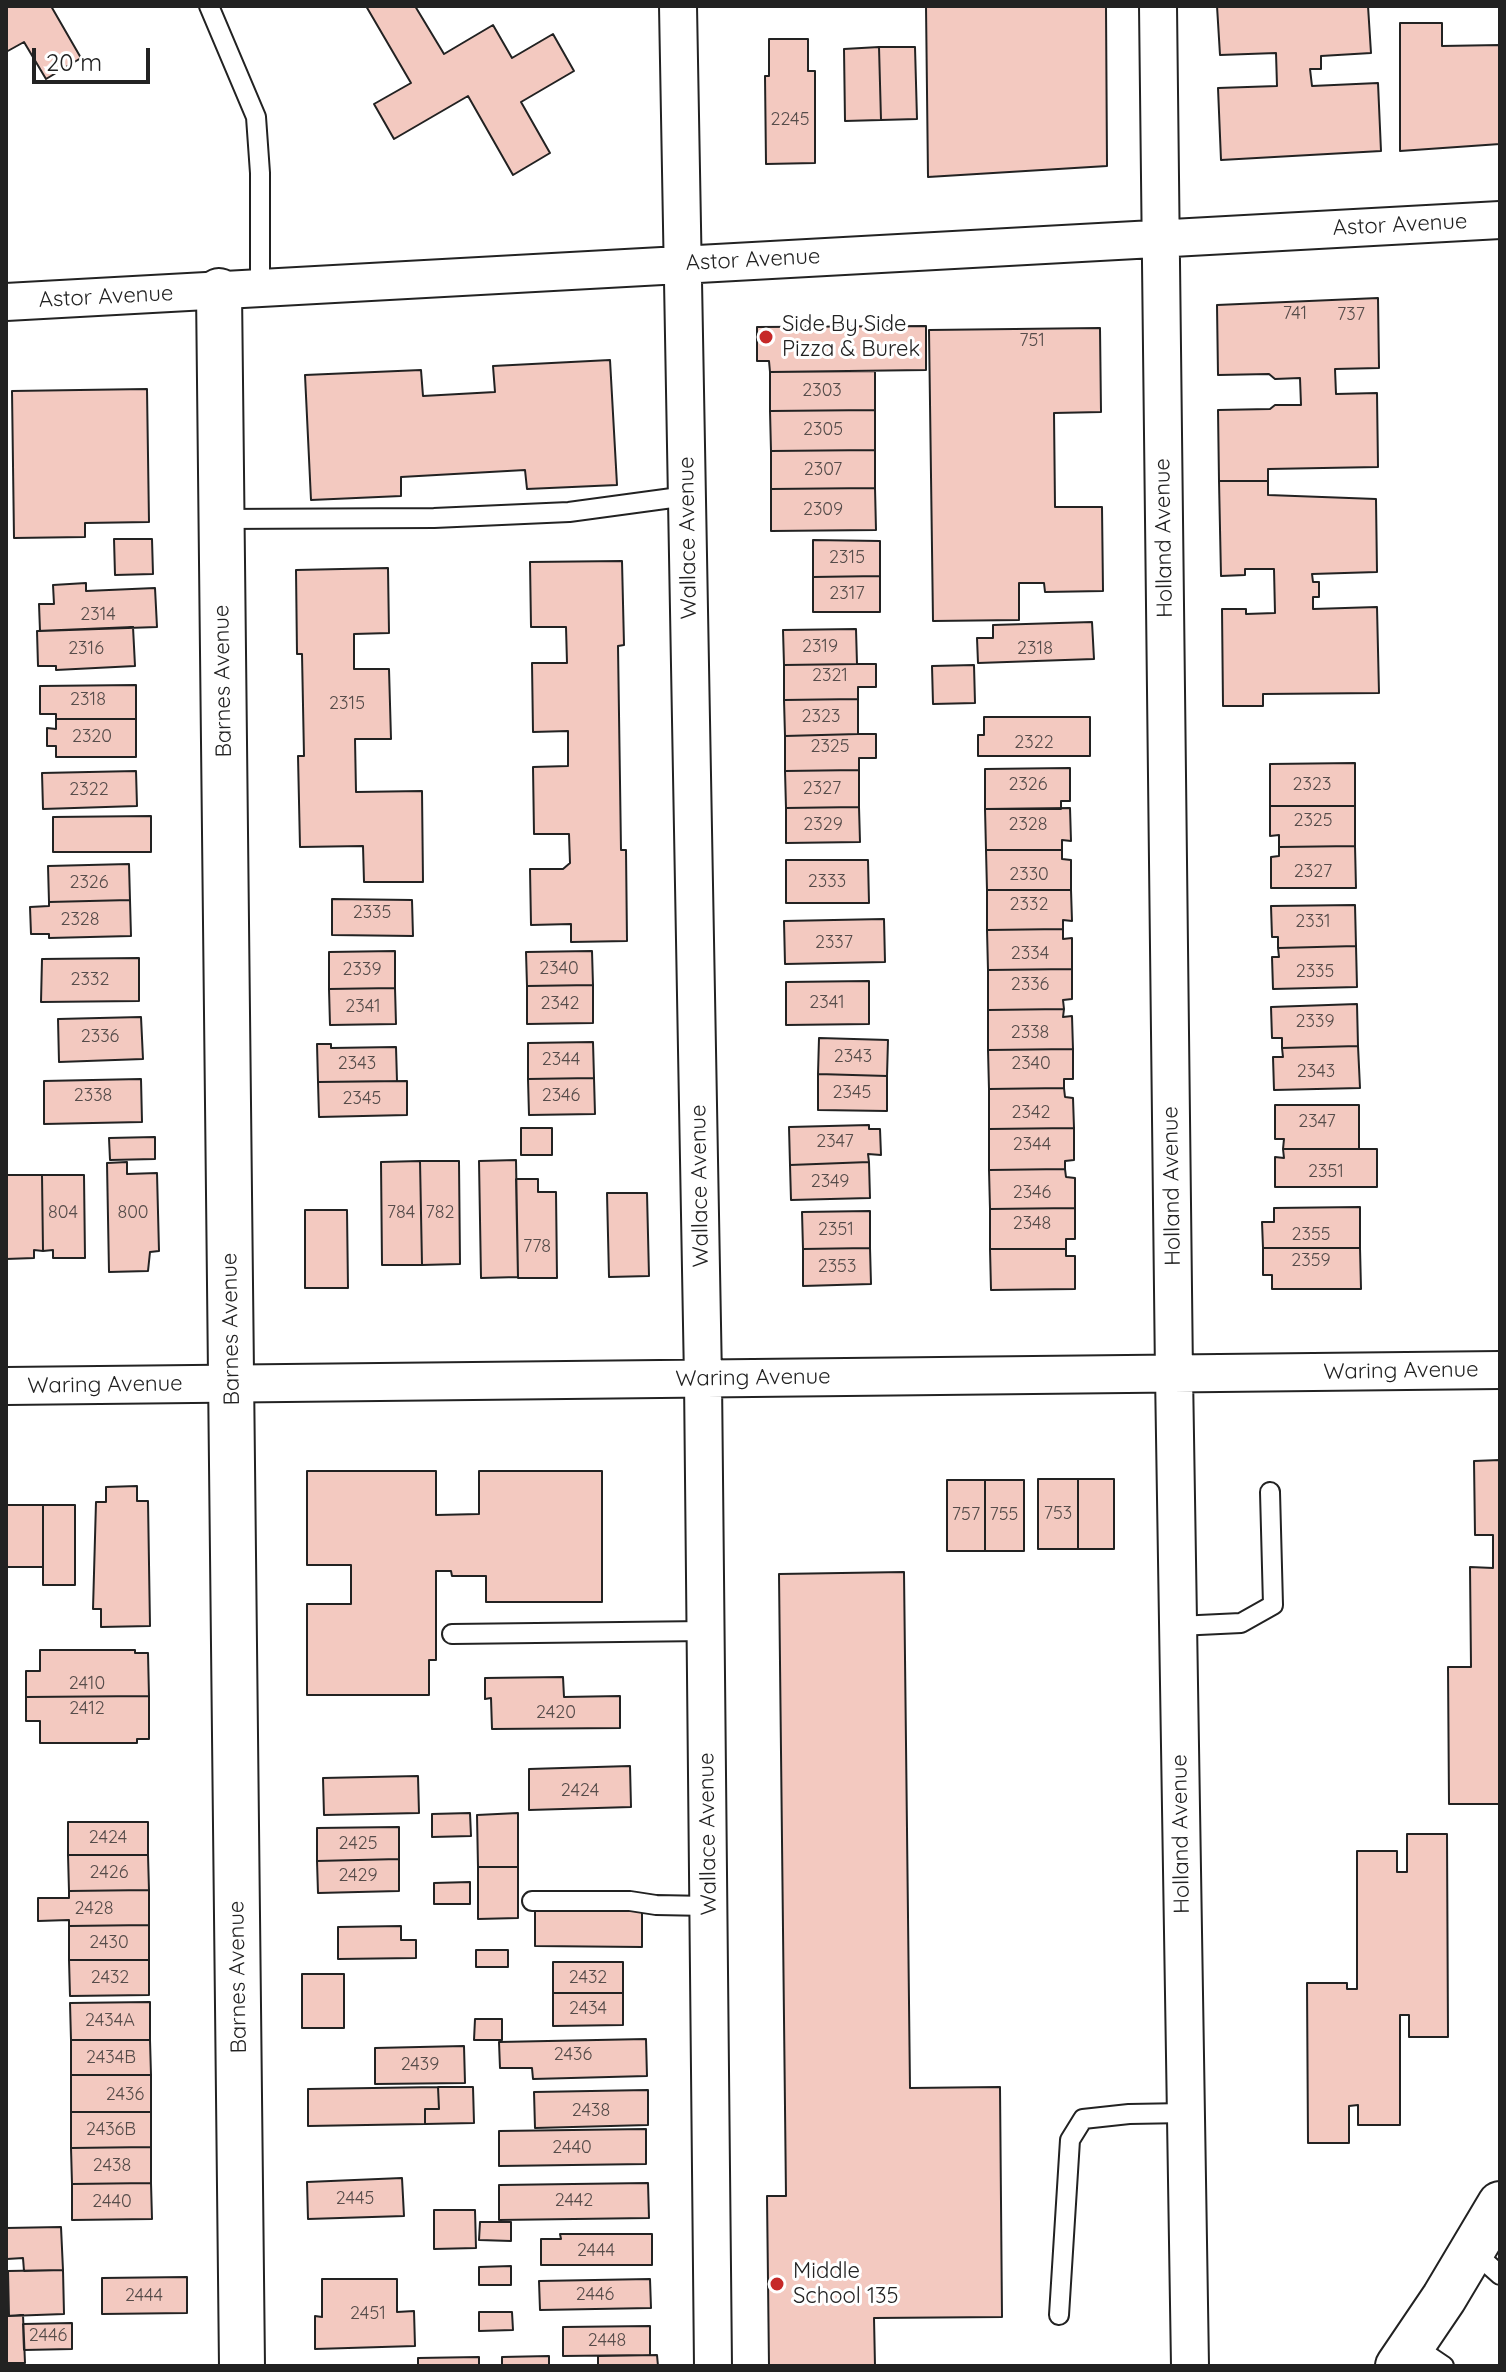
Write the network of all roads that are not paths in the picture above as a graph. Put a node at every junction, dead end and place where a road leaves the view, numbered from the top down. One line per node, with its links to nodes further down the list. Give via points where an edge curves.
1 (209, 6): 7 (lane, via 256,117 260,173)
2 (678, 6): 6 (street, Wallace Avenue)
3 (1158, 6): 5 (street, Holland Avenue)
4 (1500, 220): 5 (street, Astor Avenue)
5 (1161, 237): 6 (street, Astor Avenue); 12 (street, Holland Avenue)
6 (683, 264): 7 (street, Astor Avenue); 9 (street, Wallace Avenue)
7 (240, 290): 8 (street, Astor Avenue); 10 (street, Barnes Avenue)
8 (6, 302)
9 (687, 496): 10 (lane, via 569,512); 13 (street, Wallace Avenue)
10 (221, 519): 14 (street, Barnes Avenue)
11 (1500, 1370): 12 (street, Waring Avenue)
12 (1174, 1374): 13 (street, Waring Avenue); 17 (street, Holland Avenue)
13 (703, 1379): 14 (street, Waring Avenue); 18 (street, Wallace Avenue)
14 (231, 1384): 15 (street, Waring Avenue); 27 (street, Barnes Avenue)
15 (6, 1386)
16 (1270, 1492): 17 (lane, via 1273,1605 1241,1623)
17 (1178, 1626): 22 (street, Holland Avenue)
18 (705, 1631): 19 (lane); 21 (street, Wallace Avenue)
19 (452, 1634)
20 (532, 1901): 21 (lane)
21 (708, 1906): 28 (street, Wallace Avenue)
22 (1185, 2113): 25 (lane, via 1083,2119 1070,2140); 29 (street, Holland Avenue)
23 (1500, 2204): 24 (street)
24 (1486, 2263): 26 (street)
25 (1059, 2315)
26 (1419, 2359)
27 (242, 2366)
28 (713, 2366)
29 (1190, 2366)

